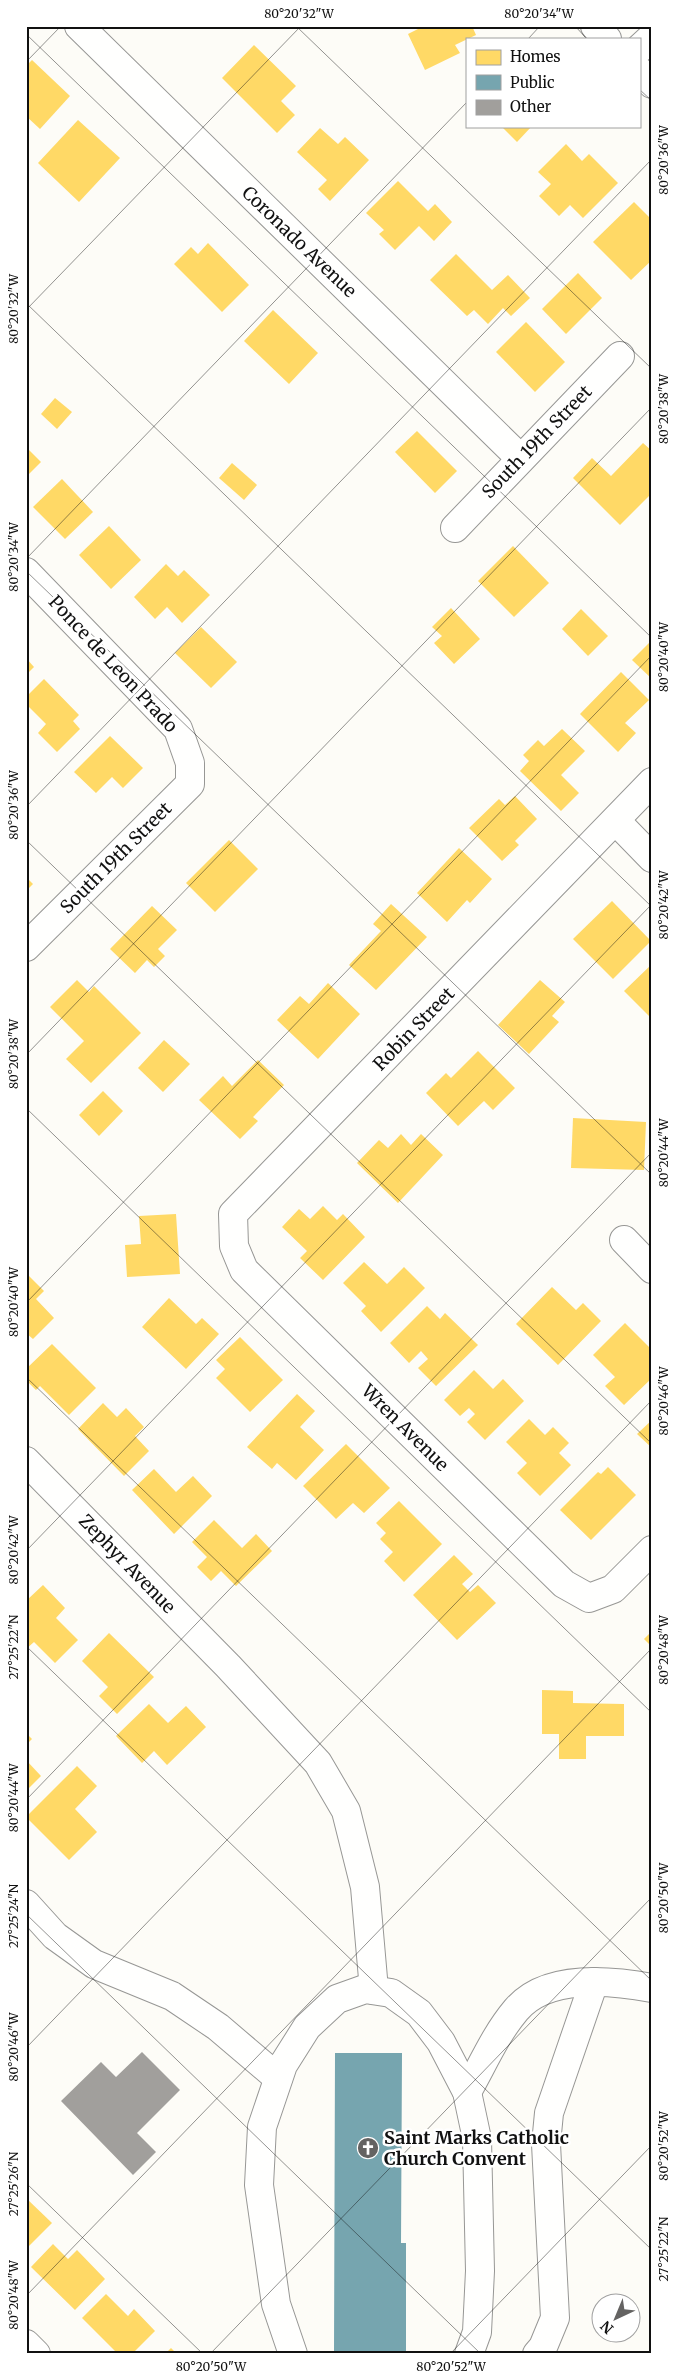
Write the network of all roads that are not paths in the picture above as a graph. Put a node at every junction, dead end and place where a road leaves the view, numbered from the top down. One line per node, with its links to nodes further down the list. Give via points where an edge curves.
1 (79, 26): 9 (street, Coronado Avenue)
2 (595, 26): 4 (street)
3 (652, 37): 5 (street)
4 (606, 38)
5 (640, 48)
6 (640, 72): 7 (street)
7 (652, 84)
8 (620, 356): 9 (street, South 19th Street)
9 (520, 458): 10 (street, South 19th Street)
10 (455, 528)
11 (26, 572): 12 (street, Ponce de Leon Prado, via 178,729)
12 (190, 762): 16 (street, South 19th Street, via 190,784)
13 (652, 782): 14 (street, Robin Street)
14 (616, 821): 15 (street); 18 (street, Robin Street, via 234,1214)
15 (652, 858)
16 (26, 947)
17 (624, 1240): 19 (street)
18 (234, 1246): 21 (street, Wren Avenue, via 244,1270 564,1584 589,1598 613,1589)
19 (652, 1269)
20 (26, 1461): 25 (street, Zephyr Avenue, via 228,1666 318,1763 346,1811 366,1887)
21 (652, 1550)
22 (26, 1904): 26 (street, via 55,1936 94,1964 172,1996 218,2027)
23 (594, 1982): 24 (street); 27 (street, via 584,1981 537,1991 516,2009 497,2036); 32 (street, via 549,2113 546,2144 554,2318)
24 (652, 1988)
25 (374, 1990): 26 (street, via 365,1989 336,1999 307,2027); 27 (street, via 391,1993 419,2013 441,2042)
26 (278, 2078): 30 (street, via 262,2127 259,2185 276,2304)
27 (467, 2092): 31 (street, via 478,2139 480,2271 477,2332)
28 (26, 2344): 29 (street)
29 (36, 2354)
30 (293, 2354)
31 (469, 2354)
32 (537, 2354)

